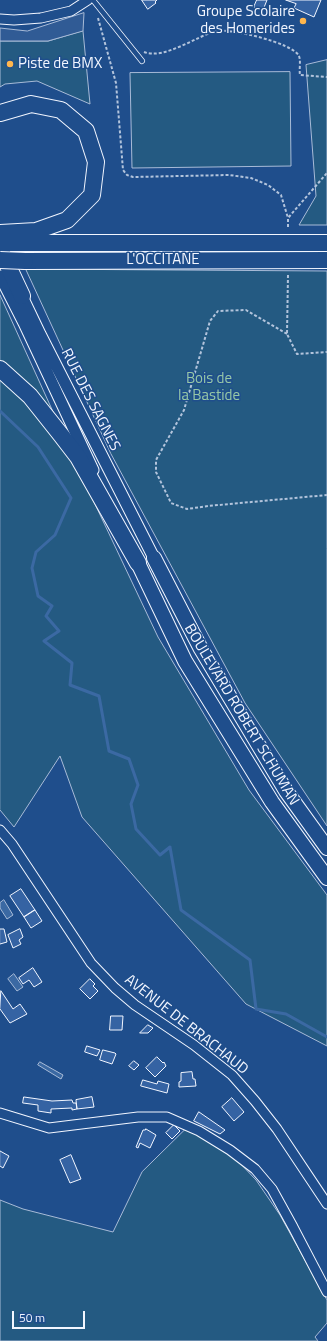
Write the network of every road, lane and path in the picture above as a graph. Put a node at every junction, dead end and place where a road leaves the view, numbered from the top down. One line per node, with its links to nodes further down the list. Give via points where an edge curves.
1 (93, 0): 5 (lane)
2 (84, 1): 4 (street, via 71,11 41,18)
3 (97, 14): 10 (path, via 116,83 123,170 127,175 133,177 229,174 251,178 268,185 281,195)
4 (0, 19)
5 (131, 47): 6 (lane); 7 (path, via 147,53 156,53 176,49 218,31 243,33 294,50 298,56 300,75)
6 (142, 61)
7 (327, 78)
8 (0, 113): 12 (highway, via 31,104 61,110 86,131 96,162 92,195 68,220)
9 (327, 173): 10 (path)
10 (288, 218): 11 (path)
11 (288, 227)
12 (10, 237): 13 (highway, L'OCCITANE); 14 (highway, L'OCCITANE)
13 (0, 243)
14 (327, 243)
15 (0, 250): 21 (highway)
16 (0, 256): 21 (street, RUE DES SAGNES)
17 (0, 260): 18 (highway, L'OCCITANE, bridge)
18 (327, 260)
19 (288, 275): 22 (path)
20 (0, 276): 27 (street, RUE DES SAGNES)
21 (22, 296): 26 (street, RUE DES SAGNES)
22 (287, 334): 23 (path, via 297,354); 25 (path, via 246,310 218,311 210,321 184,410 156,460 156,472 171,503 187,509)
23 (327, 352)
24 (0, 369): 27 (highway, via 30,396 78,457)
25 (327, 495)
26 (154, 558): 29 (main road, BOULEVARD ROBERT SCHUMAN, via 209,662 286,791)
27 (138, 563): 30 (main road, BOULEVARD ROBERT SCHUMAN, via 185,661 272,802)
28 (0, 830): 32 (street, AVENUE DE BRACHAUD, via 91,962 135,1005 194,1045 232,1075 277,1129)
29 (327, 848)
30 (327, 878)
31 (0, 1113): 33 (street, via 49,1128 138,1117 167,1117 199,1131 255,1169 272,1189)
32 (327, 1204)
33 (327, 1292)

